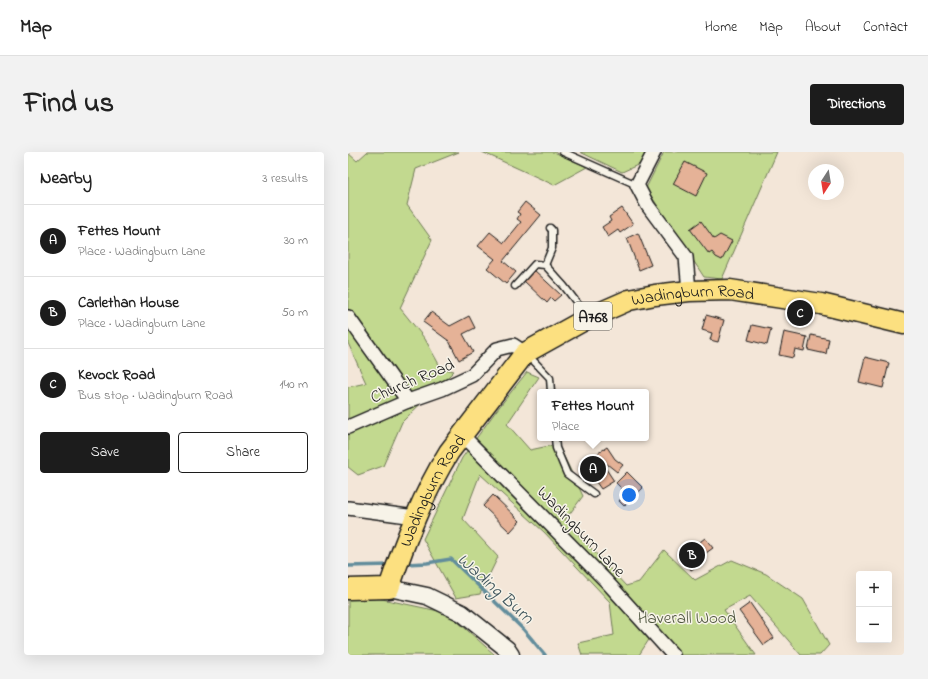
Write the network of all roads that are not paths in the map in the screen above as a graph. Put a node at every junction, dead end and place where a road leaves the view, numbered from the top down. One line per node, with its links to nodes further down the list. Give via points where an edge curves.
1 (563, 152): 3 (lane)
2 (654, 152): 3 (street)
3 (637, 184): 7 (street, via 648,206 686,257)
4 (550, 228): 5 (lane, via 552,248)
5 (545, 264): 6 (lane, via 535,264); 9 (lane)
6 (515, 286)
7 (689, 291): 9 (main road, Wadingburn Road / A768, via 629,300); 10 (main road, Wadingburn Road / A768, via 730,290 763,294 821,304)
8 (348, 317): 13 (street)
9 (588, 318): 11 (main road, Wadingburn Road / A768)
10 (904, 324)
11 (525, 353): 12 (lane, via 550,378); 13 (street, Church Road, via 513,345 497,349 472,375); 15 (main road, Wadingburn Road / A768)
12 (551, 389)
13 (408, 401): 14 (street, Church Road)
14 (348, 426)
15 (462, 435): 19 (main road, Wadingburn Road / A768, via 442,464); 23 (street, Wadingburn Lane, via 606,581)
16 (555, 441): 17 (lane, via 567,474)
17 (594, 494)
18 (348, 508): 19 (street)
19 (415, 517): 20 (main road, Wadingburn Road / A768)
20 (394, 572): 21 (main road); 22 (street, via 427,596 462,613)
21 (348, 589)
22 (511, 655)
23 (673, 655)

